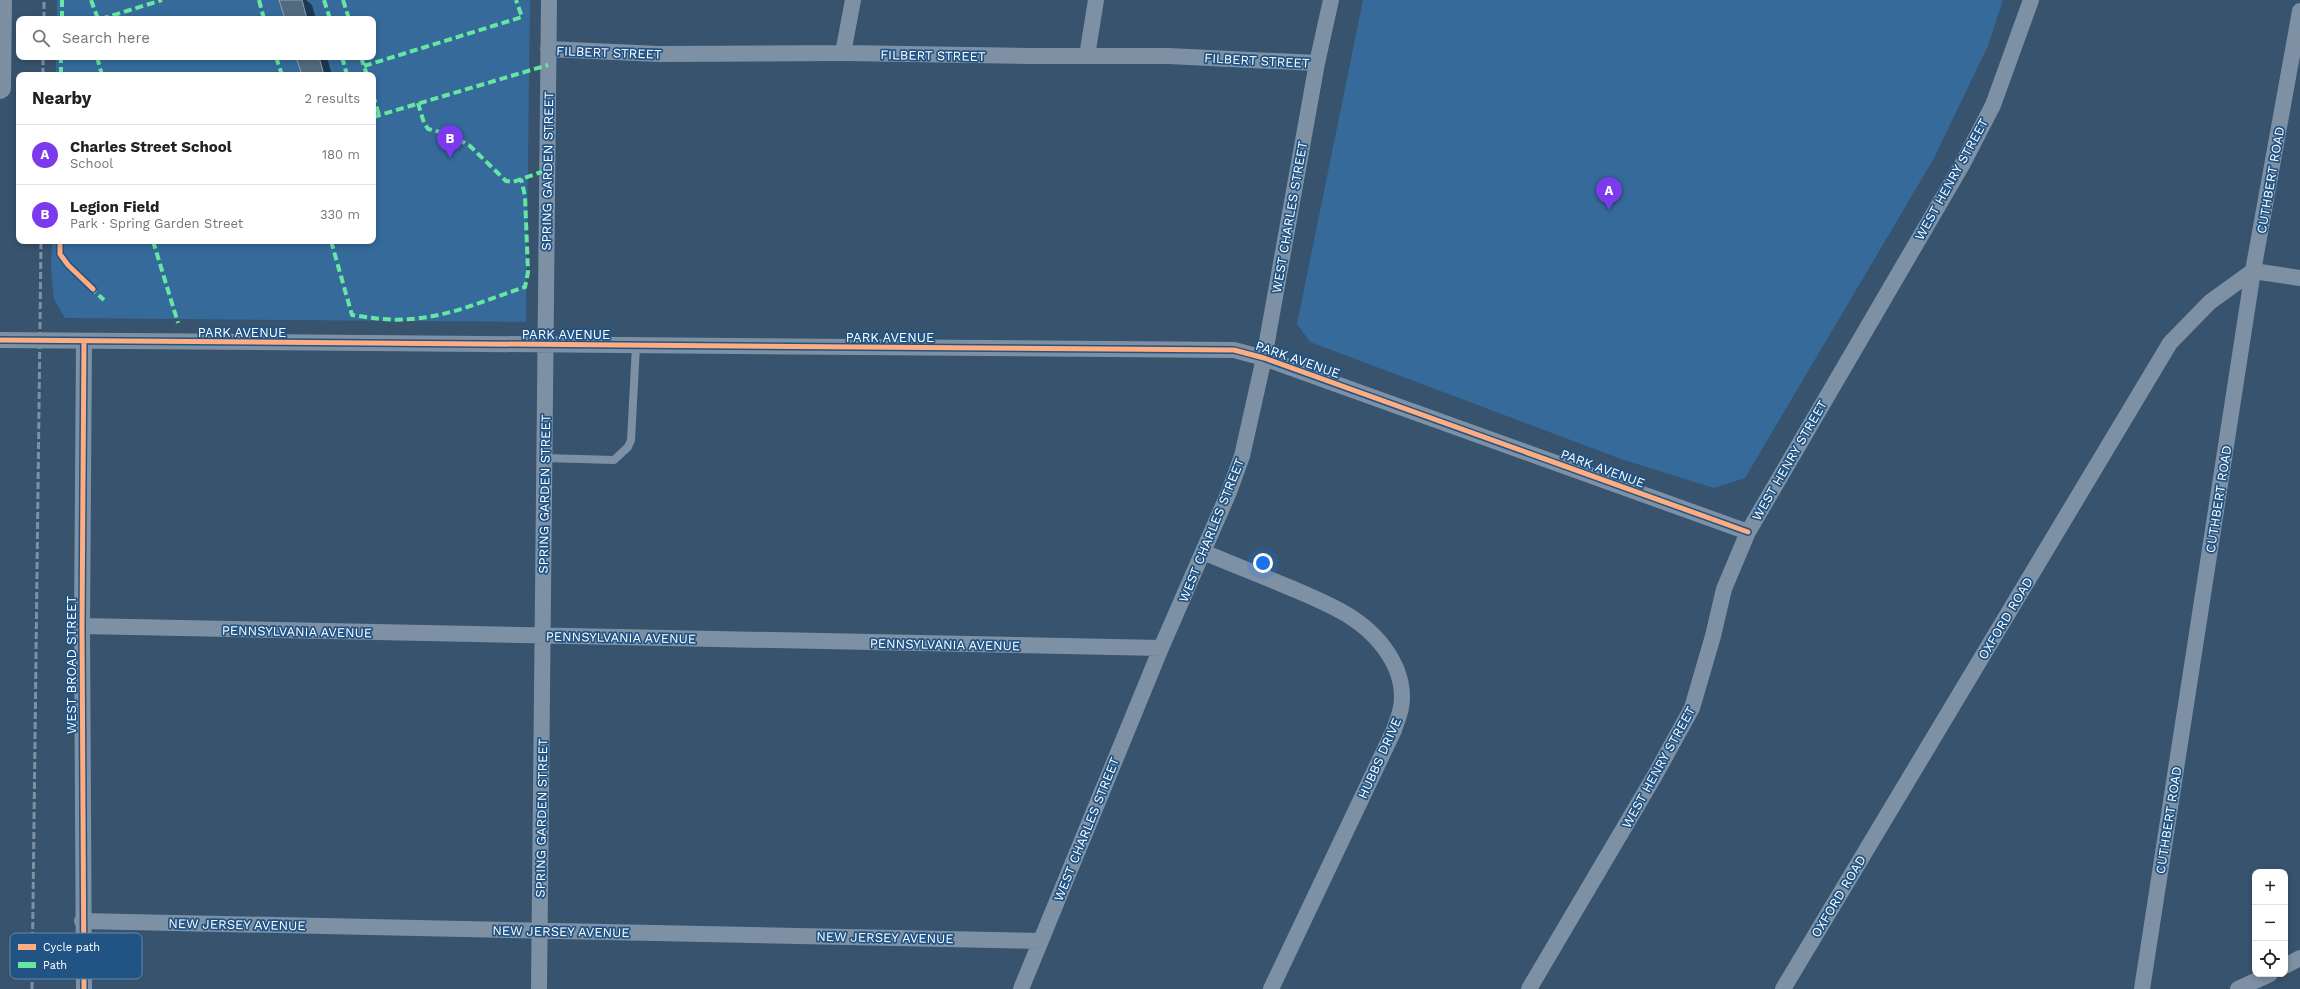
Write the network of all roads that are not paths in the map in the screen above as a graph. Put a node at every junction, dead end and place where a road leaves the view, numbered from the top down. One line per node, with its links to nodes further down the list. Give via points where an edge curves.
1 (549, 0): 8 (street, SPRING GARDEN STREET)
2 (853, 0): 9 (street)
3 (1096, 0): 10 (street)
4 (1331, 0): 11 (street, WEST CHARLES STREET)
5 (2032, 0): 21 (street, WEST HENRY STREET, via 1993,104 1962,165)
6 (0, 9): 12 (main road)
7 (2300, 11): 13 (street, CUTHBERT ROAD)
8 (548, 49): 9 (street, FILBERT STREET, via 659,54); 17 (street, SPRING GARDEN STREET)
9 (843, 53): 10 (street, FILBERT STREET)
10 (1087, 56): 11 (street, FILBERT STREET, via 1168,56)
11 (1317, 63): 19 (street, WEST CHARLES STREET)
12 (0, 88)
13 (2254, 271): 14 (street); 39 (street, OXFORD ROAD, via 2210,302 2170,343); 40 (street, CUTHBERT ROAD)
14 (2300, 278)
15 (0, 340): 16 (street, PARK AVENUE)
16 (84, 341): 17 (street, PARK AVENUE); 23 (street, WEST BROAD STREET)
17 (546, 345): 18 (street, PARK AVENUE); 20 (street, SPRING GARDEN STREET)
18 (636, 346): 19 (street, PARK AVENUE, via 1234,350); 20 (lane, via 631,440 628,447 614,460)
19 (1264, 358): 21 (street, PARK AVENUE); 22 (street, WEST CHARLES STREET, via 1242,456)
20 (544, 458): 24 (street, SPRING GARDEN STREET)
21 (1748, 532): 38 (street, WEST HENRY STREET, via 1724,589 1714,636 1692,708)
22 (1203, 552): 25 (street, WEST CHARLES STREET); 37 (street, HUBBS DRIVE, via 1335,607 1358,620 1385,647 1396,667 1401,684 1402,706 1394,730)
23 (82, 626): 24 (street, PENNSYLVANIA AVENUE); 26 (street, WEST BROAD STREET)
24 (543, 636): 25 (street, PENNSYLVANIA AVENUE); 27 (street, SPRING GARDEN STREET)
25 (1161, 648): 29 (street, WEST CHARLES STREET)
26 (82, 921): 27 (street, NEW JERSEY AVENUE); 28 (street, WEST BROAD STREET)
27 (540, 930): 29 (street, NEW JERSEY AVENUE); 35 (street, SPRING GARDEN STREET)
28 (82, 933)
29 (1040, 941): 36 (street, WEST CHARLES STREET)
30 (2300, 958): 31 (street)
31 (2288, 964)
32 (2264, 977): 41 (street)
33 (84, 979): 34 (street, WEST BROAD STREET)
34 (84, 989)
35 (540, 989)
36 (1021, 989)
37 (1271, 989)
38 (1529, 989)
39 (1783, 989)
40 (2142, 989)
41 (2238, 989)

